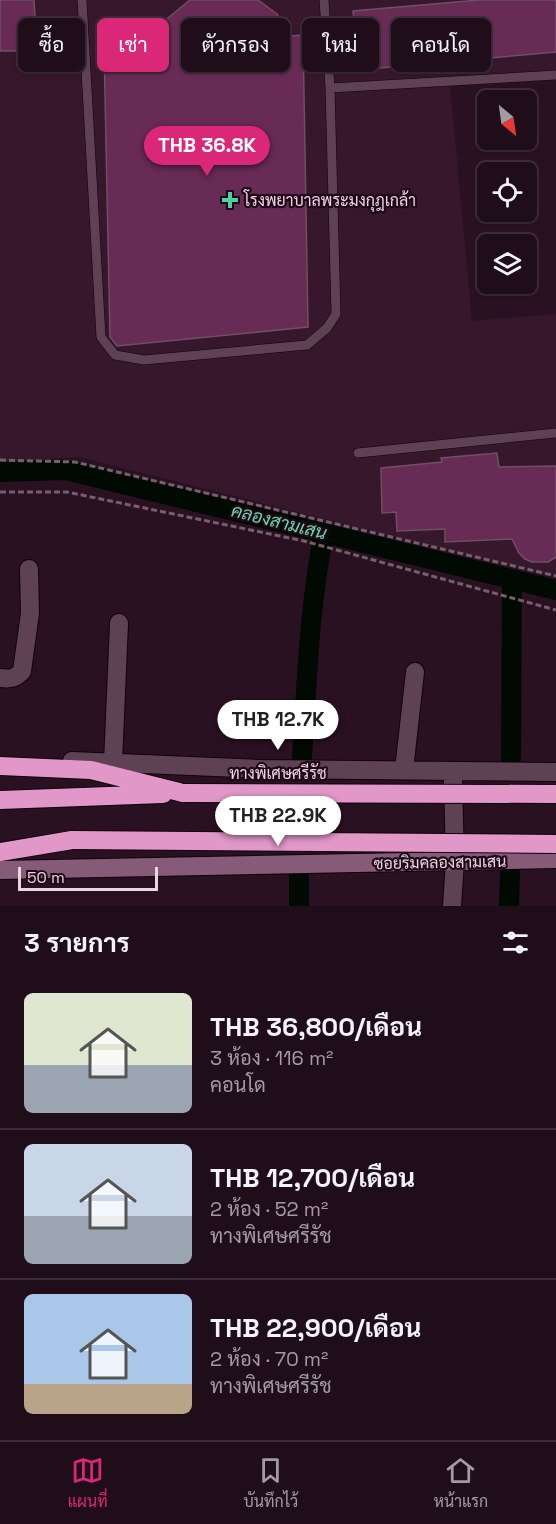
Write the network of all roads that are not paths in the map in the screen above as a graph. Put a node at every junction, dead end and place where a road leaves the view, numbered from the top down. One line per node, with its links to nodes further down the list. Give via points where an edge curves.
1 (82, 0): 4 (lane, via 101,337 115,355 144,360 307,345 327,328 336,314)
2 (324, 0): 4 (lane)
3 (556, 75): 4 (lane)
4 (330, 88)
5 (556, 433): 6 (lane)
6 (358, 453)
7 (29, 569): 10 (street, via 30,613 22,671 10,679)
8 (119, 623): 12 (street)
9 (415, 672): 14 (street)
10 (0, 678)
11 (0, 758): 12 (street)
12 (113, 762): 14 (street)
13 (0, 766): 17 (highway, via 91,770)
14 (404, 770): 15 (street)
15 (453, 771): 16 (street); 25 (street)
16 (556, 772)
17 (183, 793): 18 (highway, ทางพิเศษศรีรัช, bridge); 19 (highway, ทางพิเศษศรีรัช)
18 (556, 794)
19 (0, 800)
20 (0, 839): 21 (highway)
21 (72, 840): 22 (highway, bridge); 23 (highway)
22 (556, 844)
23 (0, 852)
24 (556, 859): 25 (street, ซอยริมคลองสามเสน)
25 (455, 861): 26 (street, ซอยริมคลองสามเสน); 27 (street)
26 (0, 870)
27 (452, 906)

